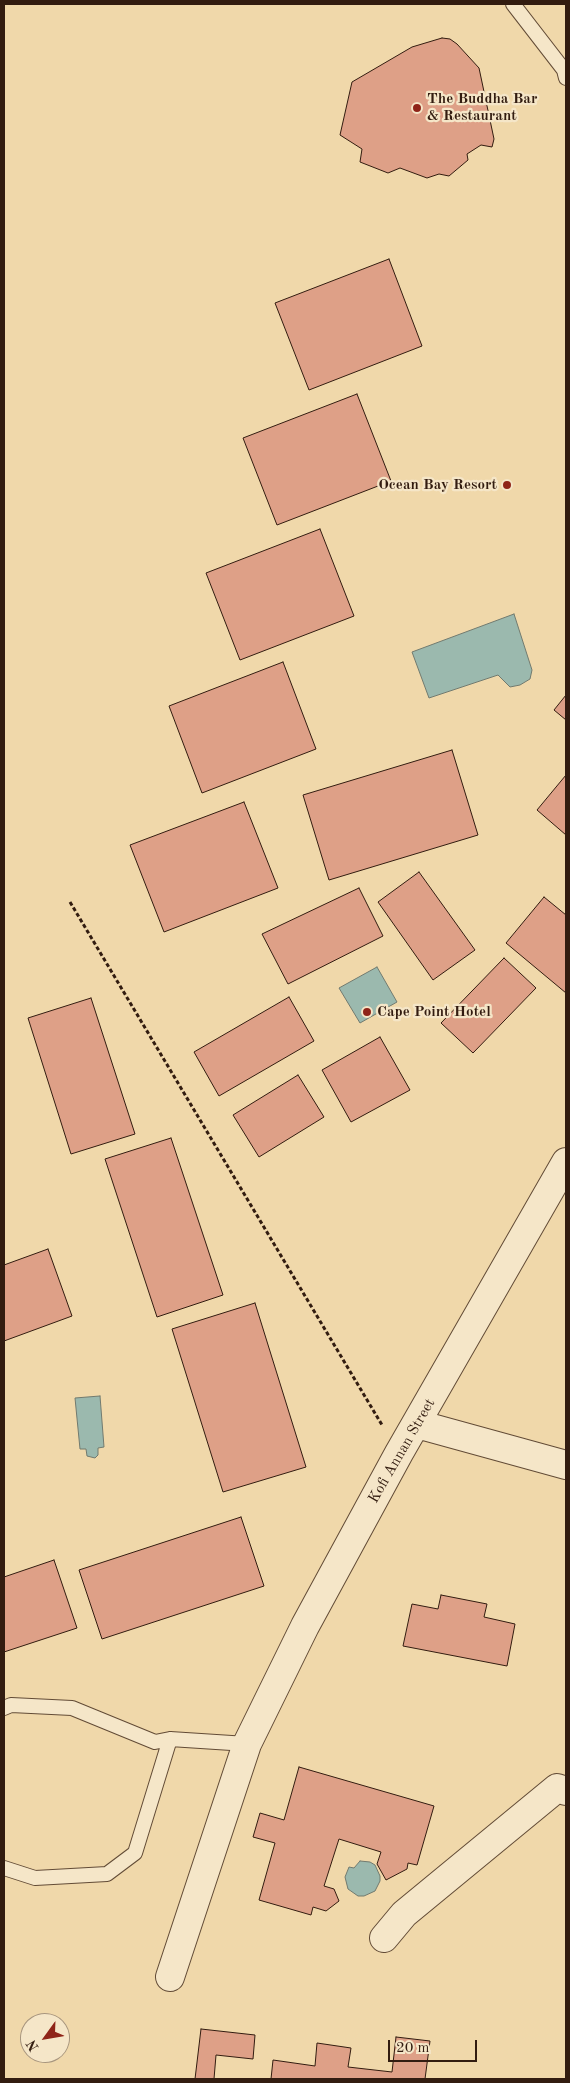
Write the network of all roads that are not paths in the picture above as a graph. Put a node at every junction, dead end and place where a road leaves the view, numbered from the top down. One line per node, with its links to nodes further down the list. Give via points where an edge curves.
1 (512, 4): 2 (lane, via 564,70)
2 (566, 78)
3 (566, 1162): 4 (street, Kofi Annan Street)
4 (417, 1424): 5 (street); 8 (street, Kofi Annan Street, via 305,1626)
5 (566, 1465)
6 (4, 1708): 7 (lane, via 11,1705 72,1708 155,1742)
7 (170, 1739): 8 (lane); 10 (lane, via 136,1853 107,1874 35,1878)
8 (247, 1744): 12 (street, Kofi Annan Street)
9 (566, 1791): 11 (street, via 557,1788 404,1914)
10 (4, 1868)
11 (384, 1938)
12 (170, 1977)

